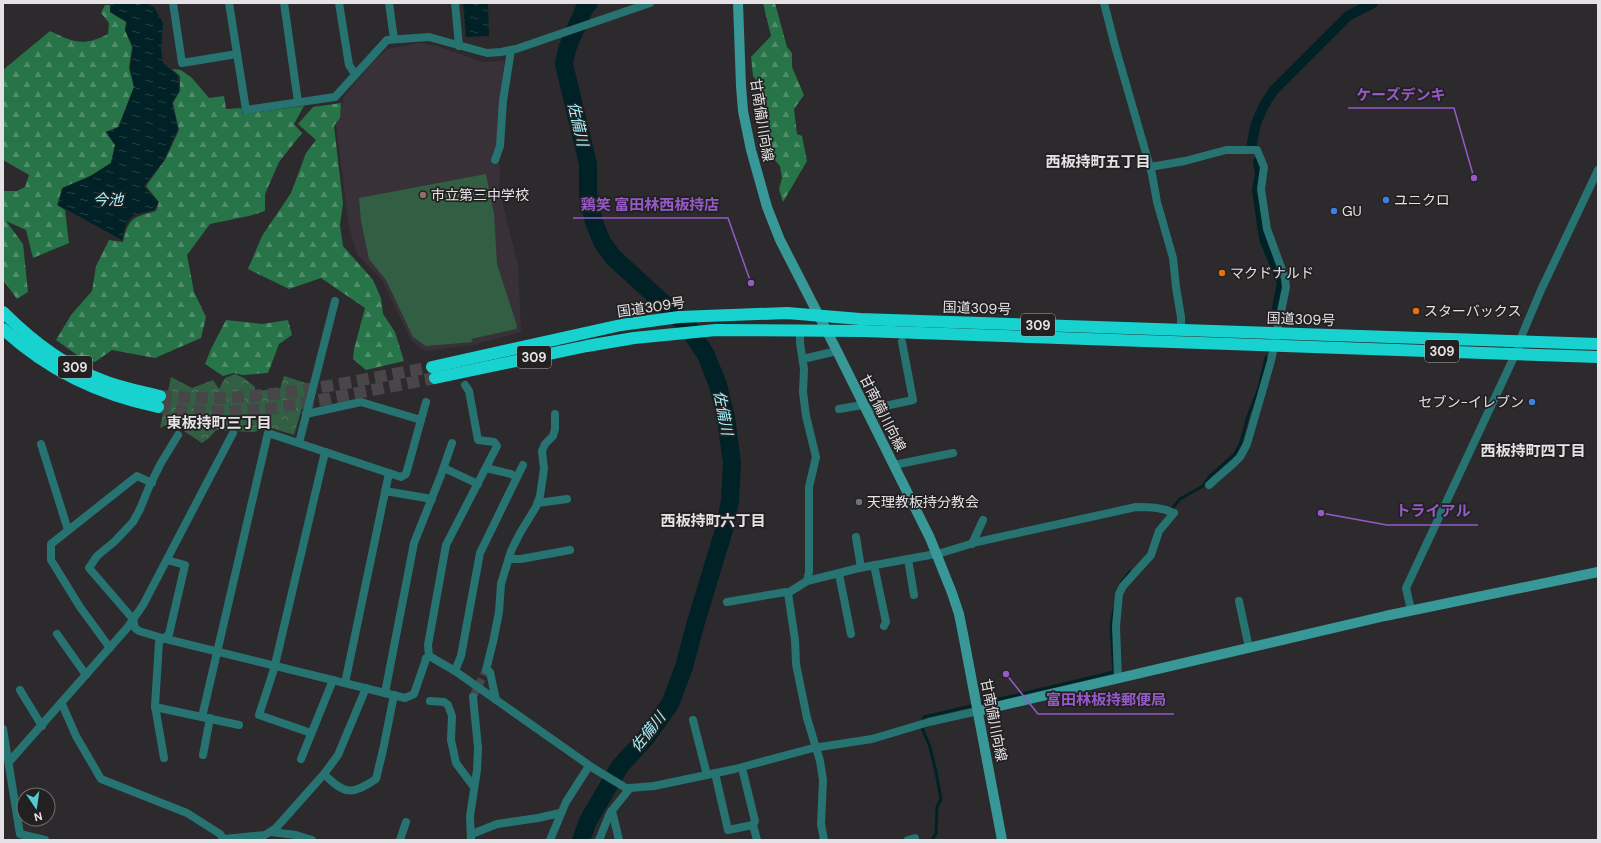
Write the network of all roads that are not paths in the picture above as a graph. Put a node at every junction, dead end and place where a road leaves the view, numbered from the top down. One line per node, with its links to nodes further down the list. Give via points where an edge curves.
1 (173, 3): 13 (street, via 182,63)
2 (229, 3): 13 (street)
3 (284, 3): 15 (street)
4 (339, 3): 14 (street, via 349,65)
5 (389, 3): 10 (street)
6 (455, 3): 11 (street)
7 (650, 3): 12 (street)
8 (738, 3): 21 (main road, 甘南備川向線, via 743,111 756,172 780,240)
9 (1104, 3): 17 (street)
10 (394, 39): 11 (street, via 429,37); 14 (street, via 387,40)
11 (459, 46): 12 (street, via 487,53)
12 (511, 50): 16 (street, via 503,101 500,146)
13 (237, 54): 15 (street, via 246,110)
14 (355, 74): 15 (street, via 335,97)
15 (298, 102)
16 (495, 160)
17 (1150, 167): 24 (street, via 1173,258); 26 (street, via 1226,150 1257,150 1264,167 1261,190 1267,229 1286,281)
18 (1598, 170): 28 (street, via 1541,290)
19 (335, 301): 39 (street)
20 (3, 312): 22 (highway, 309, via 31,337 82,371 159,402 102,392 75,380 29,351)
21 (819, 316): 23 (highway, 国道309号 / 309, via 787,314 679,317 621,325 434,373 634,338 716,330); 24 (highway, 国道309号 / 309); 25 (main road, 甘南備川向線)
22 (3, 329)
23 (800, 330): 25 (highway, 国道309号 / 309); 34 (street)
24 (1181, 330): 26 (highway, 国道309号 / 309)
25 (826, 331): 30 (highway, 国道309号 / 309); 31 (main road, 甘南備川向線)
26 (1281, 333): 28 (highway, 国道309号 / 309); 30 (street)
27 (902, 342): 37 (street, via 913,400)
28 (1521, 342): 29 (highway, 国道309号 / 309); 32 (street)
29 (1598, 344)
30 (1278, 346): 32 (highway, 国道309号 / 309); 57 (street, via 1247,444 1234,464)
31 (837, 351): 34 (street); 37 (main road, 甘南備川向線)
32 (1515, 354): 33 (highway, 国道309号 / 309); 80 (street, via 1406,588)
33 (1598, 357)
34 (802, 359): 75 (street, via 806,416 816,457 809,487)
35 (465, 385): 52 (street, via 469,391 478,440 494,442 498,446)
36 (426, 402): 41 (street)
37 (865, 408): 38 (street); 50 (main road, 甘南備川向線)
38 (839, 409)
39 (306, 414): 41 (street, via 360,402); 44 (street)
40 (555, 414): 61 (street, via 553,436 542,451 544,469)
41 (421, 420): 53 (street, via 406,474 401,477)
42 (233, 433): 70 (street)
43 (178, 435): 55 (street)
44 (299, 443): 47 (street); 88 (street, via 268,433)
45 (452, 443): 51 (street)
46 (41, 444): 63 (street)
47 (325, 452): 53 (street); 90 (street)
48 (953, 454): 50 (street)
49 (523, 465): 54 (street)
50 (894, 466): 67 (main road, 甘南備川向線)
51 (444, 468): 56 (street); 59 (street)
52 (486, 468): 54 (street); 56 (street)
53 (389, 473): 58 (street)
54 (517, 477): 91 (street, via 480,553 461,656)
55 (152, 482): 63 (street, via 136,476); 81 (street, via 133,522 97,556 89,568)
56 (478, 484): 89 (street, via 446,545 428,645)
57 (1209, 484)
58 (385, 491): 59 (street); 95 (street)
59 (432, 499): 98 (street, via 414,543)
60 (567, 499): 61 (street)
61 (538, 503): 68 (street, via 520,533)
62 (983, 520): 65 (street)
63 (68, 530): 86 (street, via 51,544 51,560 80,607)
64 (856, 537): 72 (street)
65 (972, 544): 67 (street); 93 (street, via 1136,508 1157,507 1174,513 1159,531 1151,555 1119,594 1116,626)
66 (570, 550): 68 (street)
67 (937, 554): 69 (street); 104 (main road, 甘南備川向線, via 959,614)
68 (509, 559): 100 (street, via 501,584 493,642 486,670 490,672)
69 (908, 559): 71 (street); 77 (street)
70 (167, 560): 81 (street); 85 (street, via 185,565 169,634)
71 (874, 565): 72 (street); 82 (street, via 886,622)
72 (861, 568): 74 (street)
73 (1598, 572): 80 (main road)
74 (839, 574): 75 (street); 84 (street)
75 (807, 581): 76 (street)
76 (788, 593): 79 (street); 111 (street, via 796,664)
77 (914, 595)
78 (1239, 601): 87 (street)
79 (727, 602)
80 (1411, 610): 87 (main road)
81 (133, 619): 85 (street, via 135,628); 86 (street)
82 (884, 626)
83 (57, 634): 92 (street)
84 (851, 634)
85 (164, 638): 88 (street); 103 (street, via 159,642)
86 (110, 648): 92 (street)
87 (1249, 648): 93 (main road)
88 (217, 652): 90 (street); 105 (street)
89 (428, 658): 91 (street, via 431,657); 98 (street, via 424,662 414,694 405,698)
90 (275, 666): 94 (street); 110 (street, via 259,716)
91 (455, 671): 100 (street)
92 (86, 675): 102 (street)
93 (1118, 679): 104 (main road)
94 (333, 680): 95 (street); 110 (street)
95 (345, 683): 96 (street)
96 (366, 688): 98 (street); 118 (street, via 338,755)
97 (20, 690): 108 (street)
98 (390, 694): 118 (street, via 384,750 376,779 352,792 342,789)
99 (473, 697): 120 (street, via 478,748)
100 (496, 700): 116 (street)
101 (430, 701): 120 (street, via 444,702 450,709 451,740 456,763)
102 (62, 704): 108 (street); 129 (street, via 76,736 101,779 187,812 220,834)
103 (155, 707): 105 (street); 113 (street)
104 (978, 712): 111 (street, via 929,722 872,739); 137 (main road, 甘南備川向線)
105 (206, 718): 107 (street); 112 (street)
106 (693, 720): 119 (street)
107 (240, 725)
108 (42, 726): 115 (street)
109 (3, 729): 115 (street)
110 (311, 733): 114 (street)
111 (816, 748): 117 (street); 136 (street, via 823,780 821,824)
112 (203, 755)
113 (164, 758)
114 (301, 759)
115 (9, 762): 128 (street, via 20,834)
116 (591, 767): 121 (street); 123 (street)
117 (742, 768): 119 (street); 125 (street, via 755,821)
118 (324, 774): 126 (street)
119 (711, 774): 121 (street, via 654,786); 125 (street, via 728,830)
120 (474, 787): 127 (street, via 470,816)
121 (628, 788): 122 (street)
122 (612, 811): 133 (street); 134 (street)
123 (560, 813): 127 (street, via 507,822); 132 (street)
124 (406, 822): 131 (street)
125 (753, 825): 135 (street)
126 (268, 836): 129 (street); 130 (street, via 296,835)
127 (471, 837)
128 (45, 840)
129 (224, 840)
130 (312, 840)
131 (400, 840)
132 (550, 840)
133 (600, 840)
134 (619, 840)
135 (757, 840)
136 (824, 840)
137 (1002, 840)

